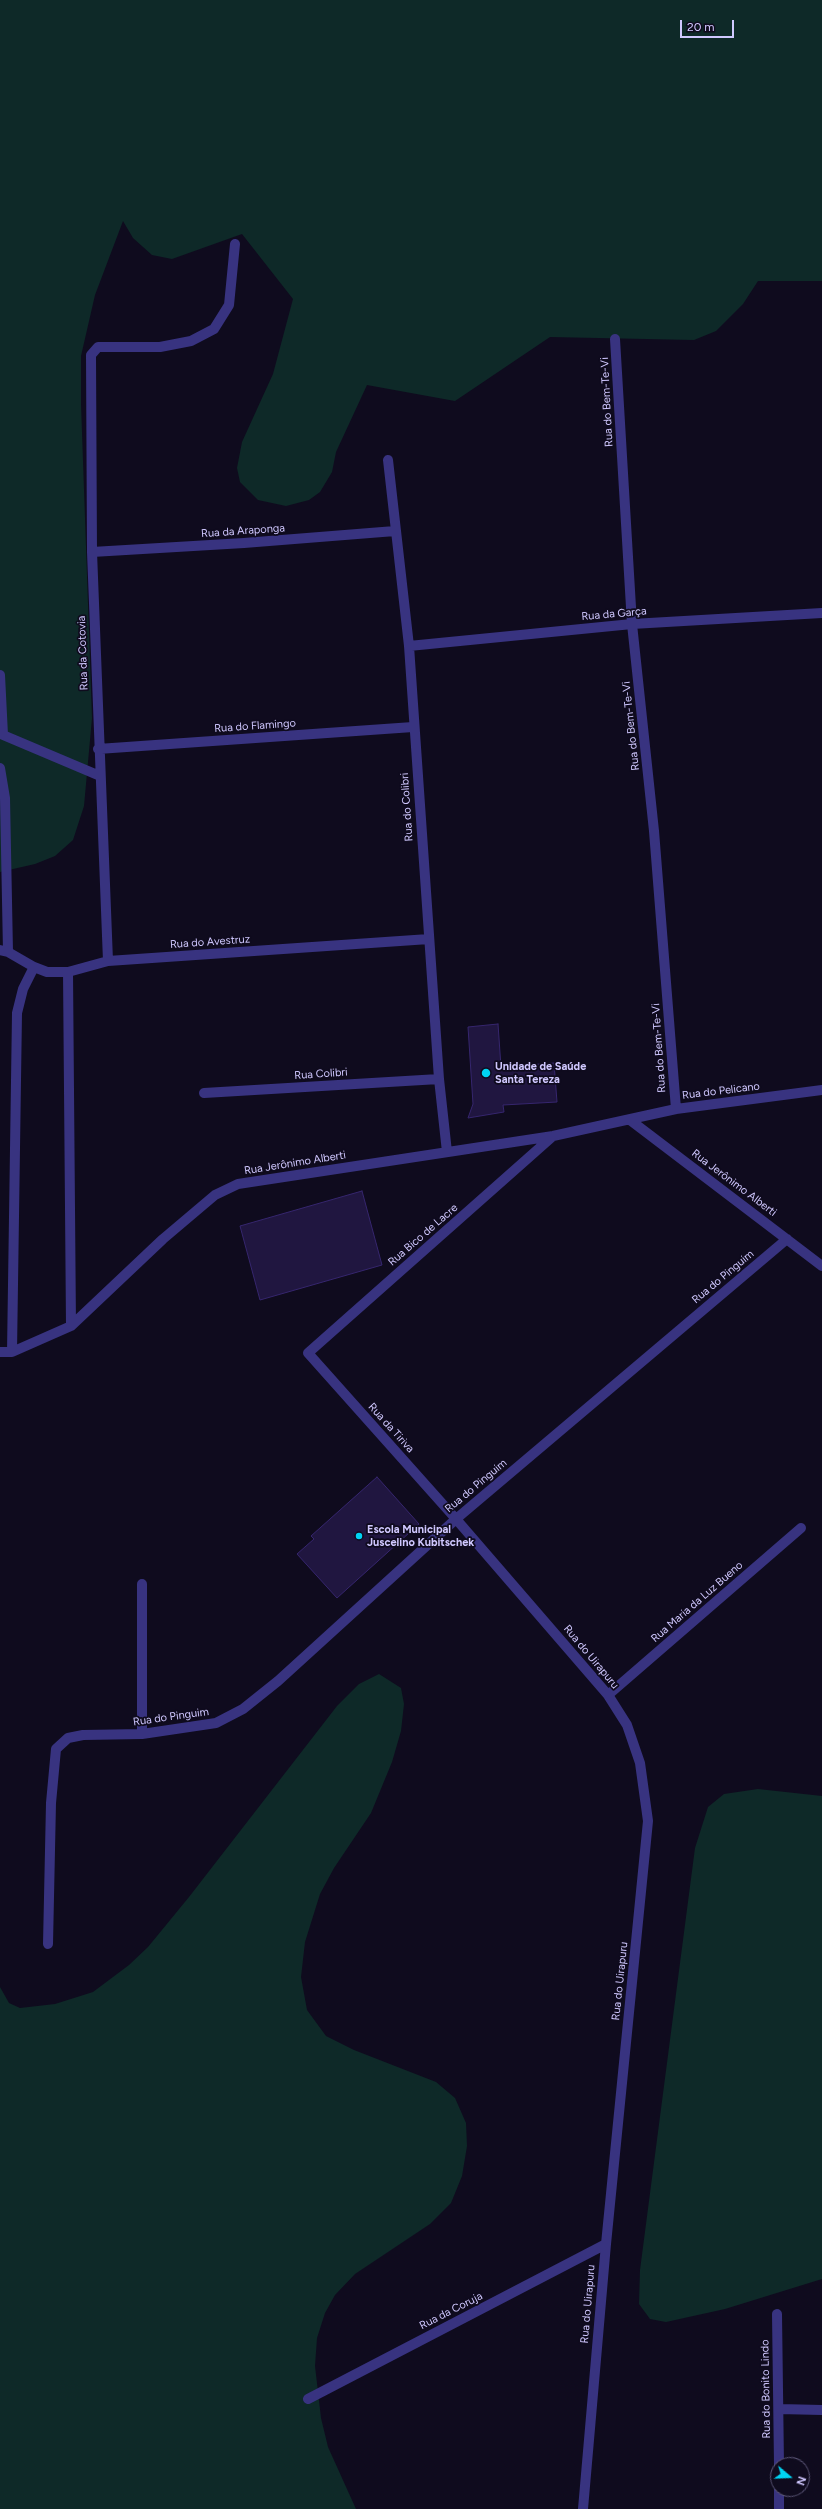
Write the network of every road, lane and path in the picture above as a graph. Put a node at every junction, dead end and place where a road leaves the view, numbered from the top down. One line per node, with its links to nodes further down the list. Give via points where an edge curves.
1 (236, 244): 5 (street, Rua da Cotovia, via 229,305 214,328 191,341 160,347 98,346 92,355)
2 (615, 339): 7 (street, Rua do Bem-Te-Vi)
3 (388, 460): 4 (street, Rua do Colibri)
4 (395, 531): 5 (street, Rua da Araponga); 8 (street, Rua do Colibri)
5 (92, 552): 12 (street, Rua da Cotovia)
6 (822, 613): 7 (street, Rua da Garça)
7 (632, 624): 8 (street, Rua da Garça); 23 (street, Rua do Bem-Te-Vi, via 654,831)
8 (409, 646): 10 (street, Rua do Colibri)
9 (0, 675): 11 (street)
10 (413, 727): 12 (street, Rua do Flamingo); 15 (street, Rua do Colibri)
11 (1, 739): 14 (street)
12 (98, 749): 14 (street, Rua da Cotovia)
13 (0, 768): 16 (street, via 5,798)
14 (100, 776): 17 (street, Rua da Cotovia)
15 (429, 939): 17 (street, Rua do Avestruz); 20 (street, Rua do Colibri)
16 (4, 951): 18 (street, Rua do Avestruz)
17 (108, 961): 19 (street, Rua do Avestruz)
18 (34, 967): 19 (street, Rua do Avestruz, via 47,972); 31 (street, via 23,989 17,1013)
19 (68, 972): 29 (street)
20 (439, 1078): 22 (street, Rua Colibri); 26 (street, Rua do Colibri)
21 (822, 1090): 23 (street, Rua do Pelicano)
22 (204, 1093)
23 (676, 1109): 24 (street, Rua do Pelicano)
24 (630, 1120): 25 (street, Rua do Pelicano); 27 (street, Rua Jerônimo Alberti)
25 (553, 1136): 26 (street, Rua Jerônimo Alberti); 32 (street, Rua Bico de Lacre)
26 (447, 1152): 29 (street, Rua Jerônimo Alberti, via 238,1184 215,1195 163,1239)
27 (787, 1239): 28 (street, Rua Jerônimo Alberti); 33 (street, Rua do Pinguim)
28 (822, 1266)
29 (71, 1326): 31 (street, Rua Jerônimo Alberti)
30 (0, 1352): 31 (street, Rua Jerônimo Alberti)
31 (12, 1352)
32 (308, 1353): 33 (street, Rua da Tiriva)
33 (456, 1518): 36 (street, Rua do Uirapuru); 37 (street, Rua do Pinguim, via 278,1681 243,1709 216,1723)
34 (801, 1528): 36 (street, Rua Maria da Luz Bueno)
35 (142, 1584): 37 (street)
36 (608, 1695): 39 (street, Rua do Uirapuru, via 627,1725 640,1763 648,1821)
37 (142, 1734): 38 (street, Rua do Pinguim, via 82,1735 68,1738 56,1749 51,1803)
38 (48, 1944)
39 (606, 2244): 41 (street, Rua da Coruja); 46 (street, Rua do Uirapuru)
40 (777, 2314): 42 (street, Rua do Bonito Lindo)
41 (308, 2398)
42 (779, 2409): 43 (street); 44 (street, Rua do Bonito Lindo)
43 (822, 2410)
44 (779, 2457)
45 (779, 2497): 47 (street)
46 (583, 2509)
47 (779, 2509)

